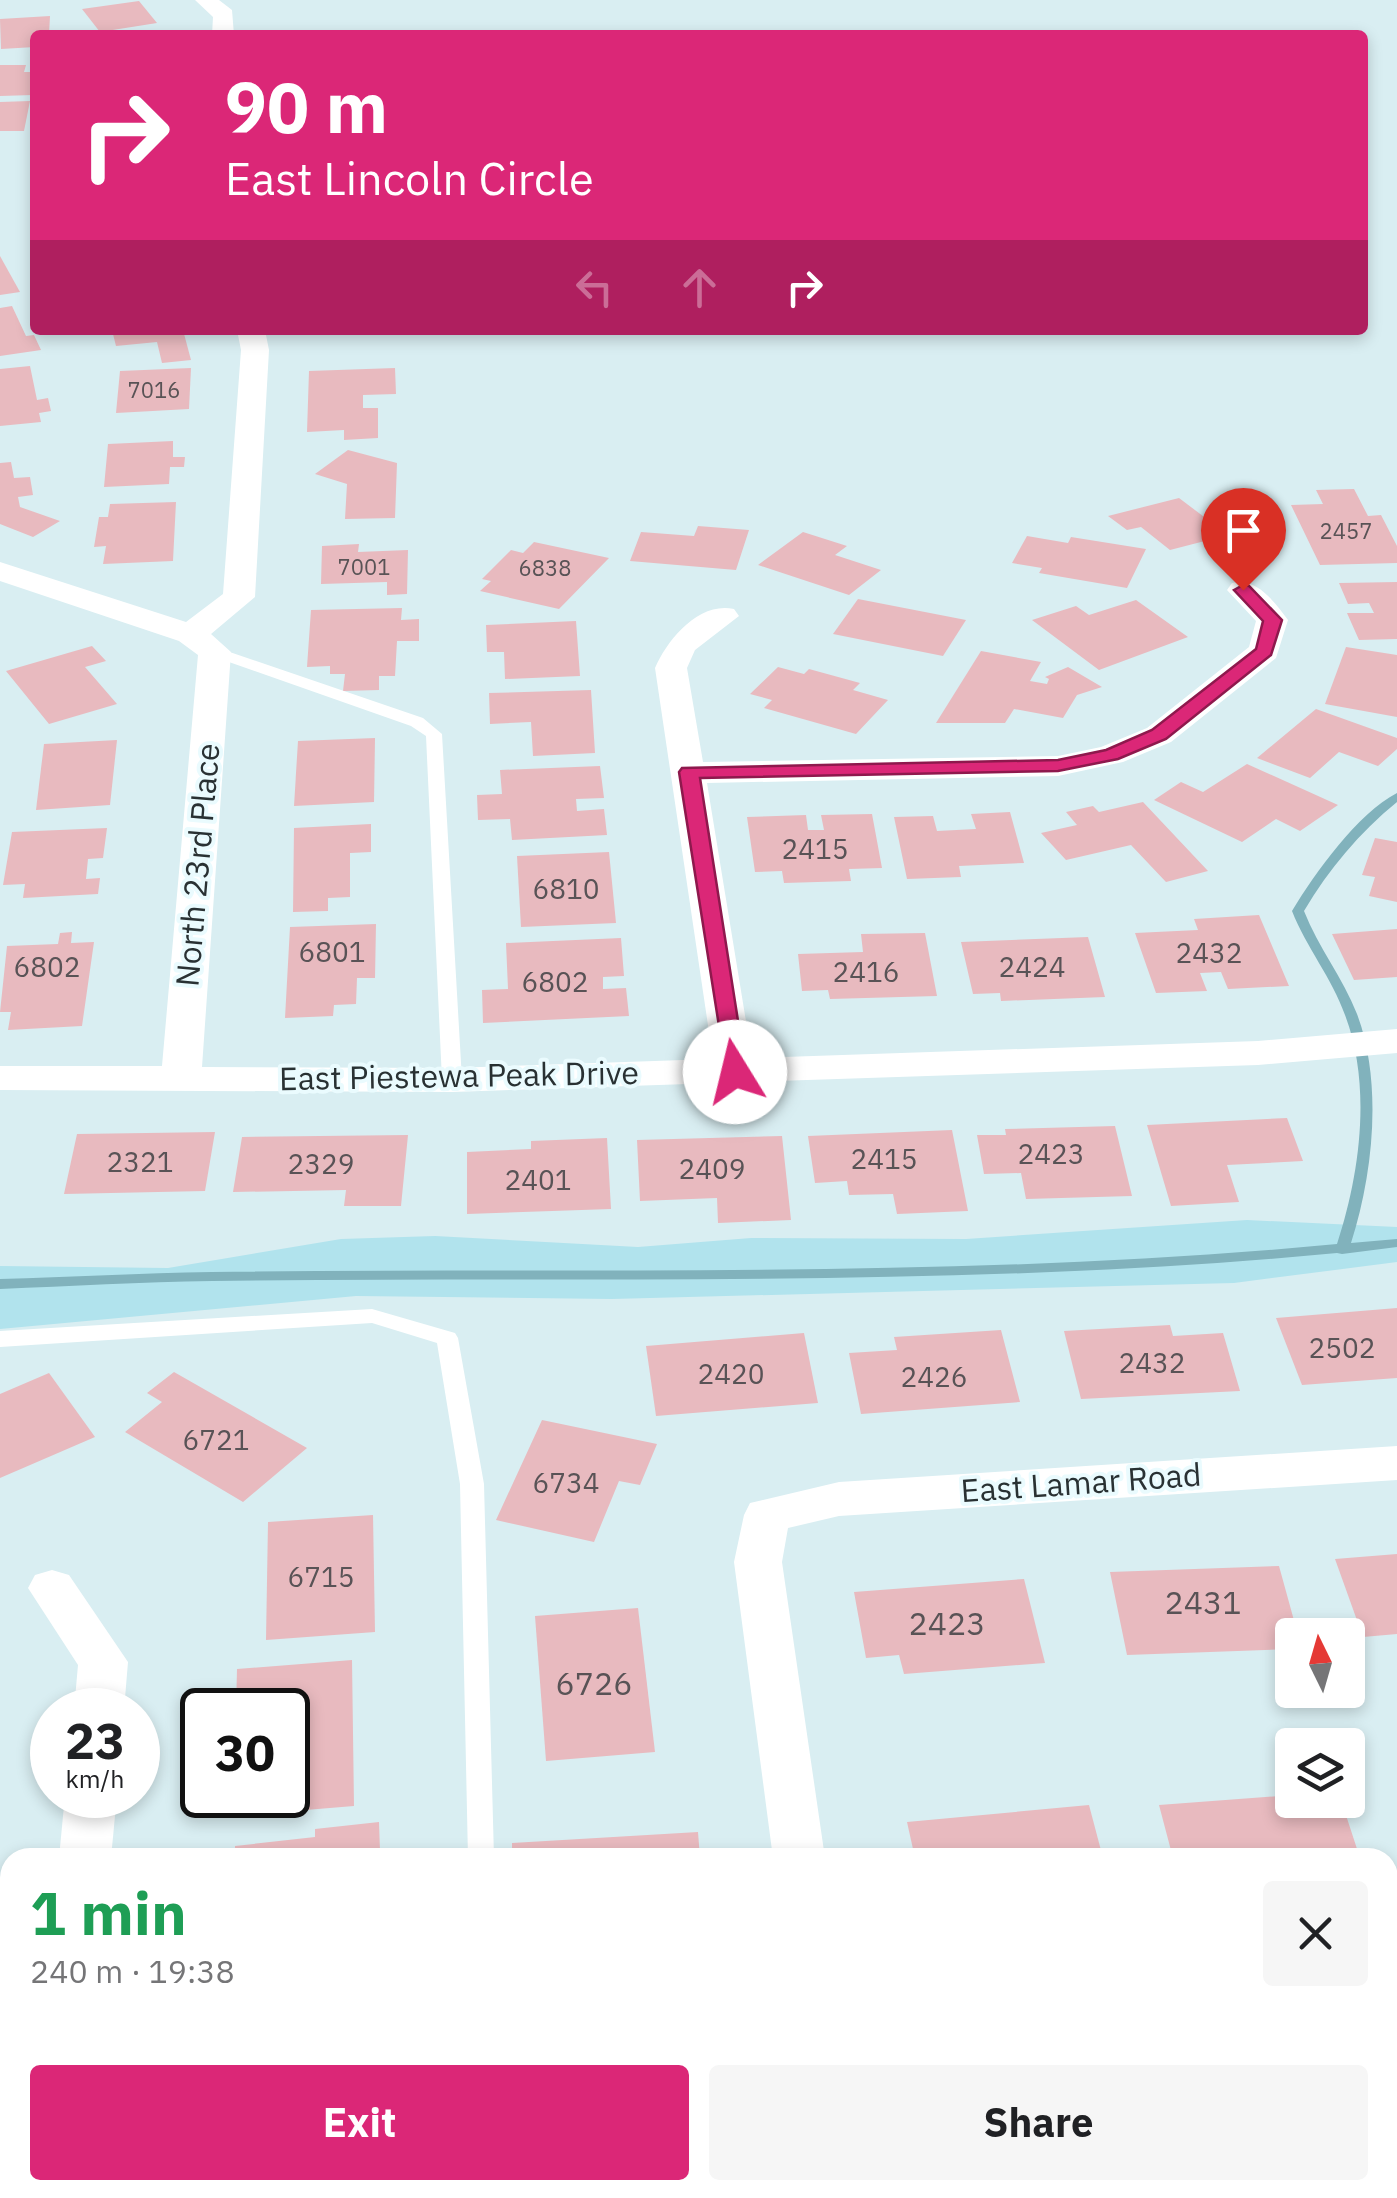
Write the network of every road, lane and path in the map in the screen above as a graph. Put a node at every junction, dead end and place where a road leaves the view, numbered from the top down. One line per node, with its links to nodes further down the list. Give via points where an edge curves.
1 (206, 0): 2 (street, via 224,15)
2 (222, 30)
3 (252, 335): 7 (street, via 239,598)
4 (0, 572): 7 (street)
5 (1243, 590): 8 (street, via 1272,620 1264,651 1159,734 1111,755 1058,766)
6 (723, 616): 8 (street, via 680,645 671,668)
7 (203, 643): 12 (street, North 23rd Place); 13 (lane, via 434,734)
8 (689, 772): 10 (street)
9 (1397, 1040): 10 (street, East Piestewa Peak Drive, via 1258,1052)
10 (735, 1072): 13 (street, East Piestewa Peak Drive)
11 (0, 1078): 12 (street, East Piestewa Peak Drive)
12 (181, 1078): 13 (street, East Piestewa Peak Drive)
13 (452, 1080)
14 (0, 1340): 20 (lane, via 372,1316 446,1338 472,1484)
15 (1397, 1463): 21 (street, East Lamar Road, via 839,1499 767,1514 758,1562)
16 (52, 1588): 17 (street, via 103,1662)
17 (100, 1688)
18 (89, 1818): 19 (street)
19 (86, 1848)
20 (481, 1848)
21 (798, 1848)

